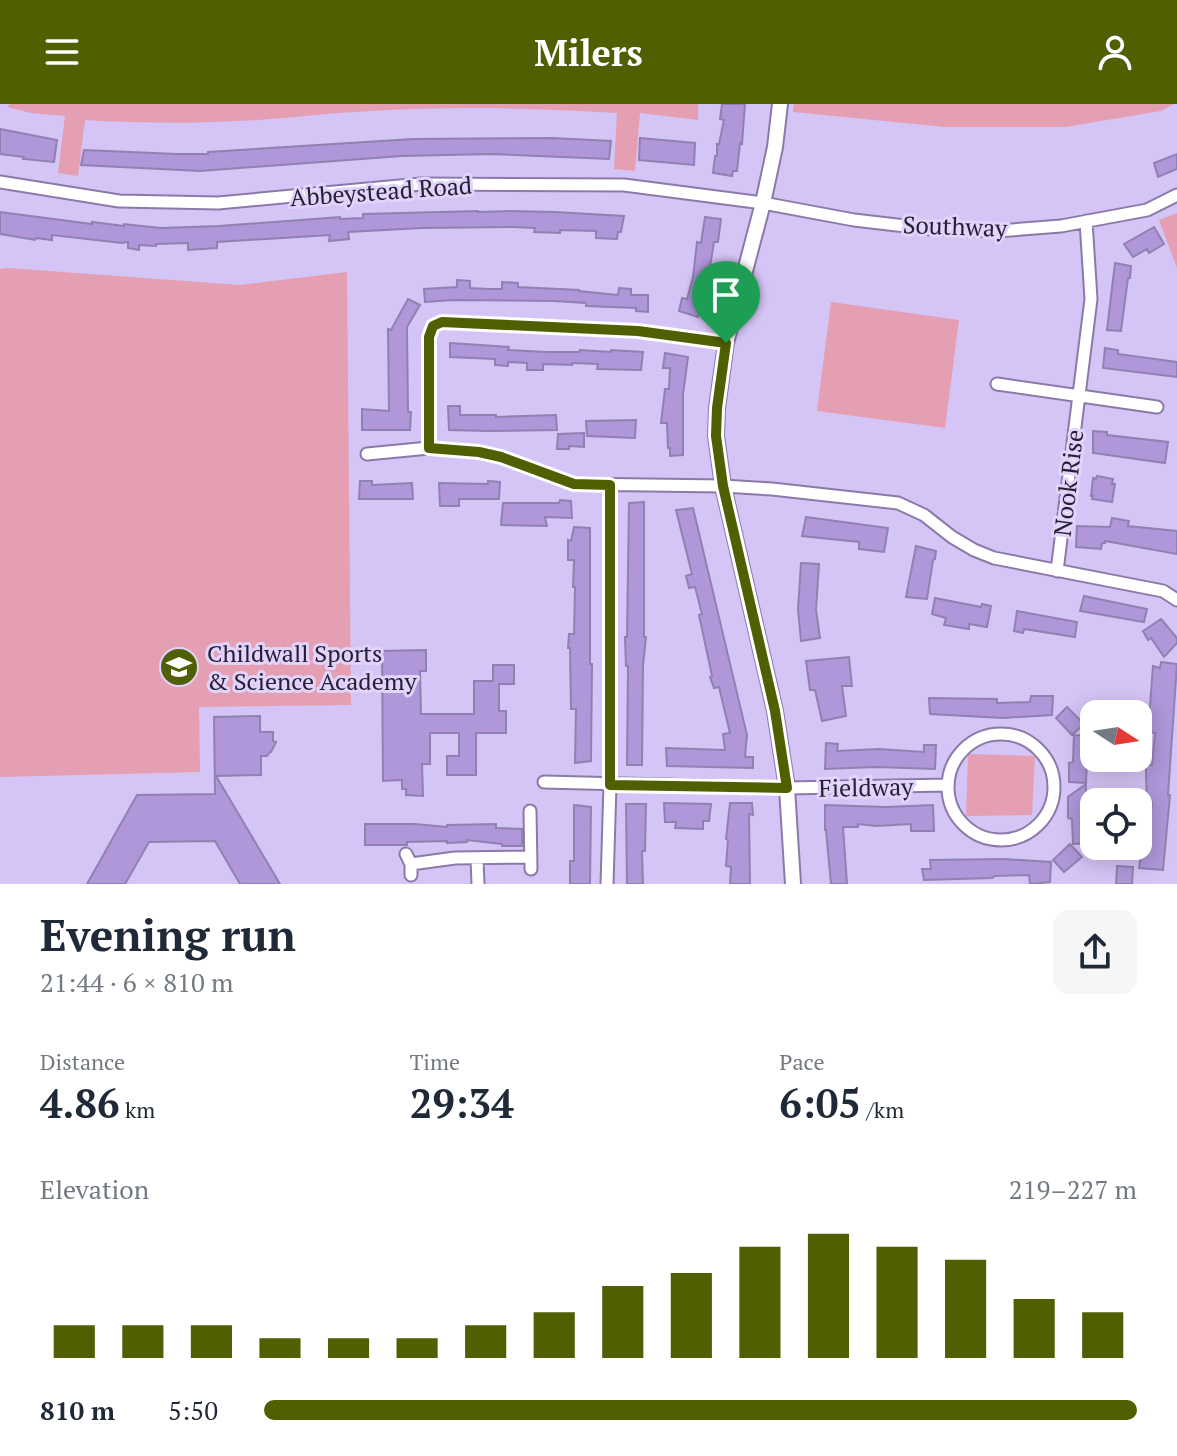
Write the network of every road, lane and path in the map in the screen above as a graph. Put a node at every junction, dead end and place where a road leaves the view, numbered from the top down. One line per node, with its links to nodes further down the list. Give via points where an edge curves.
1 (780, 104): 4 (street)
2 (0, 182): 4 (street, Abbeystead Road, via 119,201 218,203 437,184 624,185)
3 (1177, 195): 5 (street, Southway, via 1147,210)
4 (763, 203): 5 (street, Southway, via 931,229 998,231); 6 (street)
5 (1086, 221): 8 (street, Nook Rise, via 1091,299)
6 (726, 343): 10 (street, via 638,331 442,322 433,326 429,337); 13 (street, via 716,436)
7 (997, 384): 8 (street, Nook Rise)
8 (1078, 396): 9 (street, Nook Rise); 14 (street, Nook Rise)
9 (1157, 407)
10 (429, 448): 11 (street); 12 (street, via 501,457 574,484)
11 (367, 454)
12 (610, 485): 13 (street); 17 (street)
13 (723, 486): 14 (street, via 898,503 974,550); 19 (street, via 775,711)
14 (1057, 571): 15 (street, via 1163,591)
15 (1177, 600)
16 (544, 782): 17 (street, Fieldway)
17 (610, 785): 19 (street, Fieldway); 24 (street)
18 (947, 785): 18 (street, Fieldway, via 961,752 992,734 1010,734 1041,752 1054,785 1044,818 1017,838 1000,840 969,830 957,817); 19 (street, Fieldway)
19 (787, 788): 25 (street)
20 (530, 811): 21 (street, via 531,863)
21 (477, 859): 22 (street); 23 (street)
22 (409, 864)
23 (478, 884)
24 (607, 884)
25 (793, 884)

